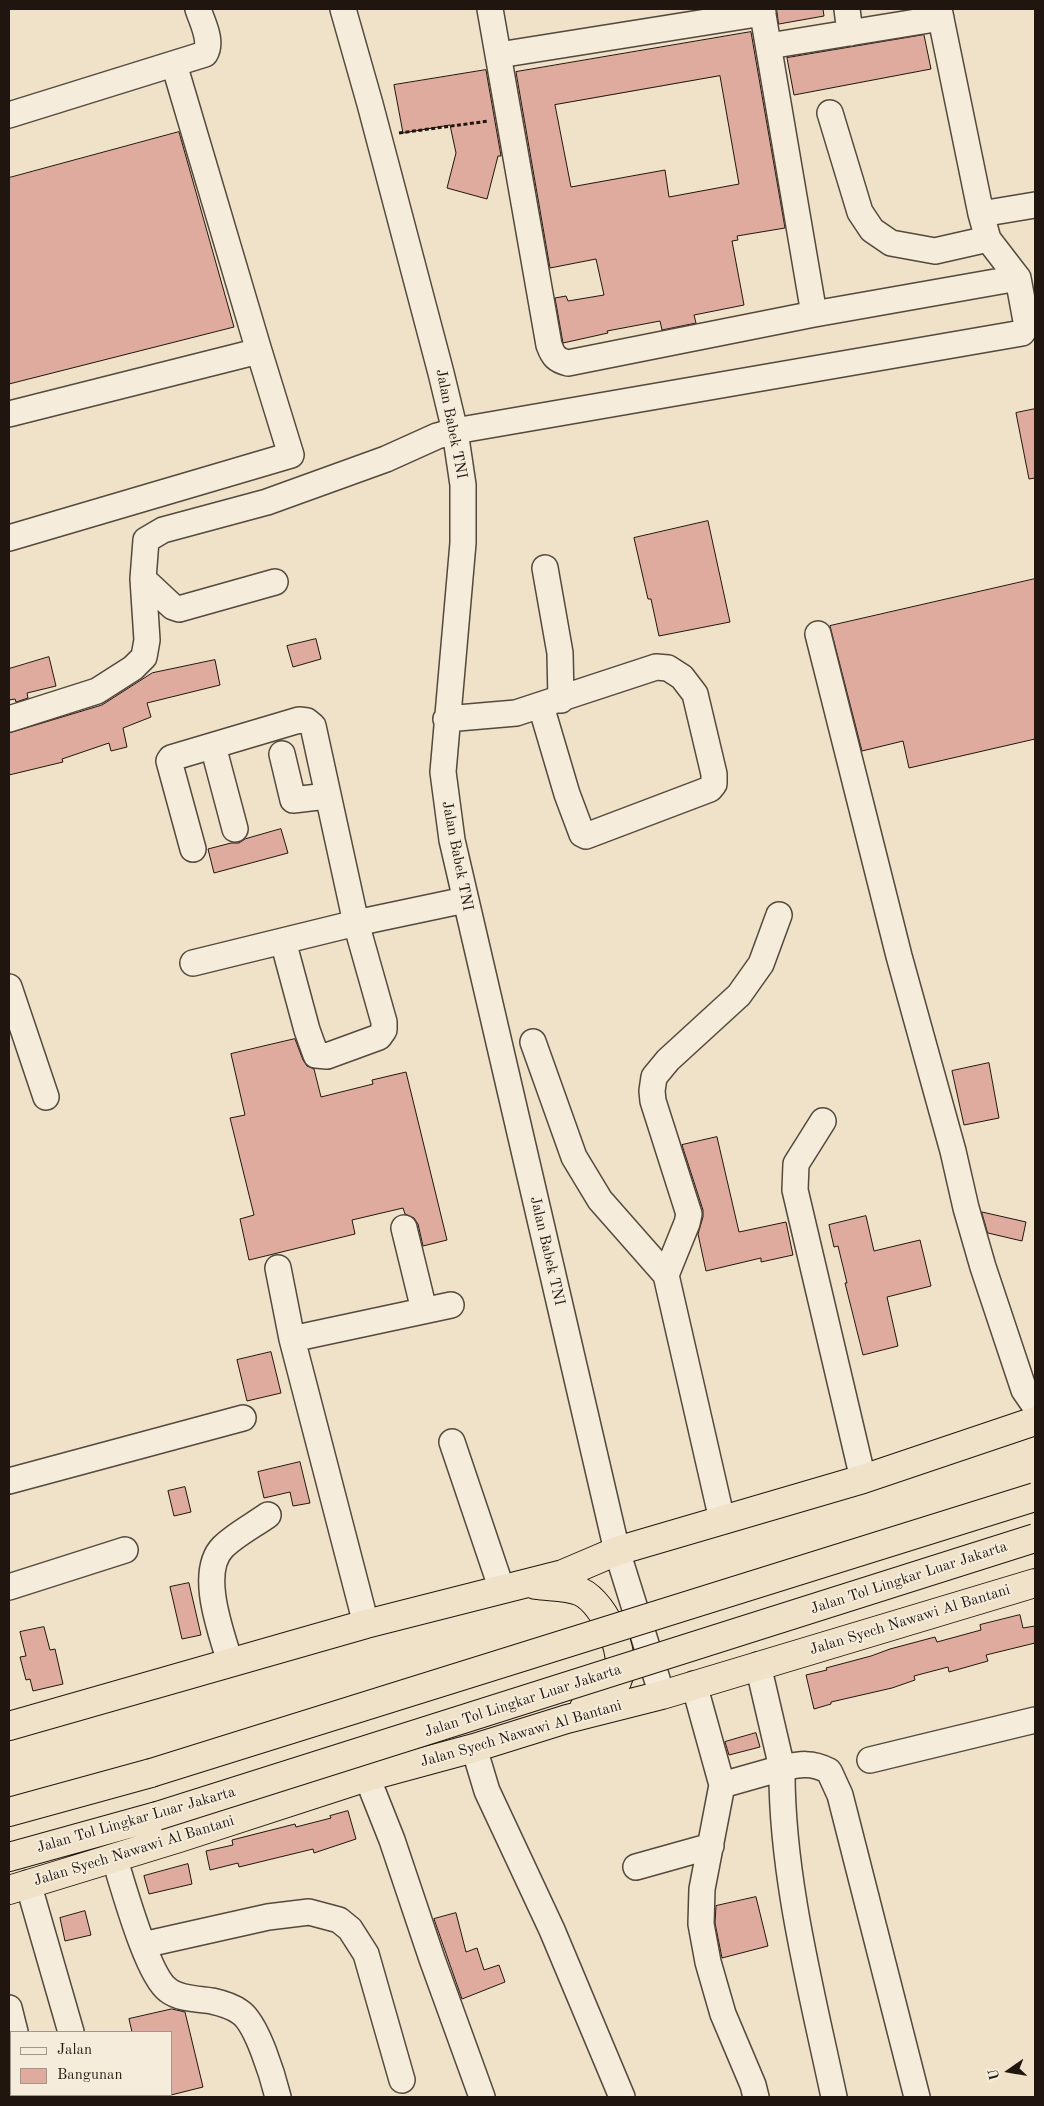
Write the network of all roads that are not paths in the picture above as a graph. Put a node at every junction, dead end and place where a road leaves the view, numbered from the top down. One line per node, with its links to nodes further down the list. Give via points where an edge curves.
1 (198, 9): 10 (street, via 208,50 205,54)
2 (343, 9): 20 (street, Jalan Babek TNI)
3 (490, 9): 9 (street)
4 (847, 9): 7 (street)
5 (762, 11): 8 (street); 9 (street)
6 (940, 14): 7 (street); 14 (street)
7 (850, 33): 8 (street)
8 (769, 46): 17 (street)
9 (500, 55): 17 (street, via 549,345 556,358 568,363)
10 (174, 64): 12 (street); 18 (street)
11 (830, 113): 15 (street, via 860,212 872,230 891,244 935,251)
12 (9, 116)
13 (1035, 205): 14 (street)
14 (981, 214): 15 (street)
15 (988, 238): 16 (street)
16 (1018, 278): 17 (street); 20 (street, via 1026,327 1016,335)
17 (814, 314)
18 (258, 351): 19 (street); 21 (street, via 291,456)
19 (9, 414)
20 (455, 431): 23 (street, via 267,502 153,534 146,540); 28 (street, Jalan Babek TNI, via 463,485 463,543)
21 (9, 538)
22 (545, 568): 26 (street, via 560,653)
23 (143, 579): 24 (street, via 179,609); 27 (street, via 147,640 144,657 97,691)
24 (275, 582)
25 (818, 634): 49 (street, via 966,1208 1024,1390)
26 (551, 703): 26 (street, via 656,667 668,668 682,677 695,694 714,784 710,790 586,836 582,834 567,794); 28 (street, via 516,713)
27 (9, 718)
28 (446, 719): 34 (street, Jalan Babek TNI, via 443,772 452,840)
29 (213, 746): 31 (street, via 299,720 307,721 313,726); 32 (street); 33 (street, via 175,756 169,761)
30 (282, 754): 31 (street, via 293,800)
31 (327, 796): 36 (street)
32 (235, 829)
33 (193, 849)
34 (465, 900): 36 (street); 60 (street, Jalan Babek TNI)
35 (779, 915): 45 (street, via 761,964 739,995 668,1060 654,1077 653,1101 689,1214)
36 (356, 923): 37 (street); 37 (street, via 384,1030 379,1037 327,1056 316,1055 313,1050)
37 (283, 941): 38 (street)
38 (193, 963)
39 (9, 987): 41 (street)
40 (533, 1042): 45 (street, via 574,1157 600,1200)
41 (46, 1097)
42 (823, 1121): 53 (street, via 796,1164 795,1190)
43 (404, 1228): 47 (street)
44 (278, 1268): 48 (street)
45 (666, 1275): 57 (street)
46 (451, 1305): 47 (street)
47 (424, 1310): 48 (street)
48 (292, 1339): 64 (street)
49 (1035, 1406)
50 (243, 1418): 54 (street)
51 (1035, 1422): 53 (highway)
52 (452, 1442): 63 (street)
53 (862, 1479): 57 (highway)
54 (9, 1481)
55 (1035, 1497): 77 (highway, bridge, via 150,1773)
56 (268, 1515): 65 (street, via 222,1547 212,1565 210,1585)
57 (722, 1520): 60 (highway)
58 (1035, 1538): 79 (highway, Jalan Tol Lingkar Luar Jakarta, bridge, via 157,1816)
59 (124, 1550): 62 (street)
60 (617, 1551): 63 (highway, via 563,1574); 68 (street, Jalan Babek TNI)
61 (1035, 1582): 66 (highway, Jalan Syech Nawawi Al Bantani)
62 (9, 1587)
63 (513, 1587): 64 (highway); 69 (highway, via 580,1591 604,1613 616,1640 620,1673 616,1684)
64 (366, 1624): 65 (highway)
65 (230, 1662): 71 (highway)
66 (758, 1665): 67 (highway, Jalan Syech Nawawi Al Bantani); 74 (street)
67 (694, 1684): 68 (highway, Jalan Syech Nawawi Al Bantani); 76 (street)
68 (662, 1695): 69 (highway, Jalan Syech Nawawi Al Bantani)
69 (567, 1719): 72 (highway, Jalan Syech Nawawi Al Bantani)
70 (1035, 1720): 73 (street)
71 (9, 1726)
72 (474, 1748): 75 (highway, Jalan Syech Nawawi Al Bantani); 90 (street, via 487,1790 552,1930)
73 (870, 1760)
74 (782, 1768): 76 (street); 92 (street, via 782,1801 795,1907); 93 (street, via 802,1763 829,1770 840,1795)
75 (367, 1777): 80 (highway, Jalan Syech Nawawi Al Bantani); 89 (street)
76 (722, 1785): 78 (street)
77 (9, 1812)
78 (711, 1846): 81 (street); 91 (street, via 702,1889 701,1924 722,2014)
79 (9, 1857)
80 (114, 1857): 82 (highway, Jalan Syech Nawawi Al Bantani); 83 (street)
81 (636, 1867)
82 (18, 1886): 86 (street)
83 (143, 1945): 87 (street, via 268,1917 309,1912 339,1920 350,1929 366,1954); 88 (street, via 167,1990 179,1996 220,2003 241,2012 262,2048)
84 (9, 2008): 85 (street)
85 (15, 2031)
86 (71, 2031)
87 (402, 2080)
88 (278, 2097)
89 (482, 2097)
90 (622, 2097)
91 (756, 2097)
92 (834, 2097)
93 (917, 2097)

